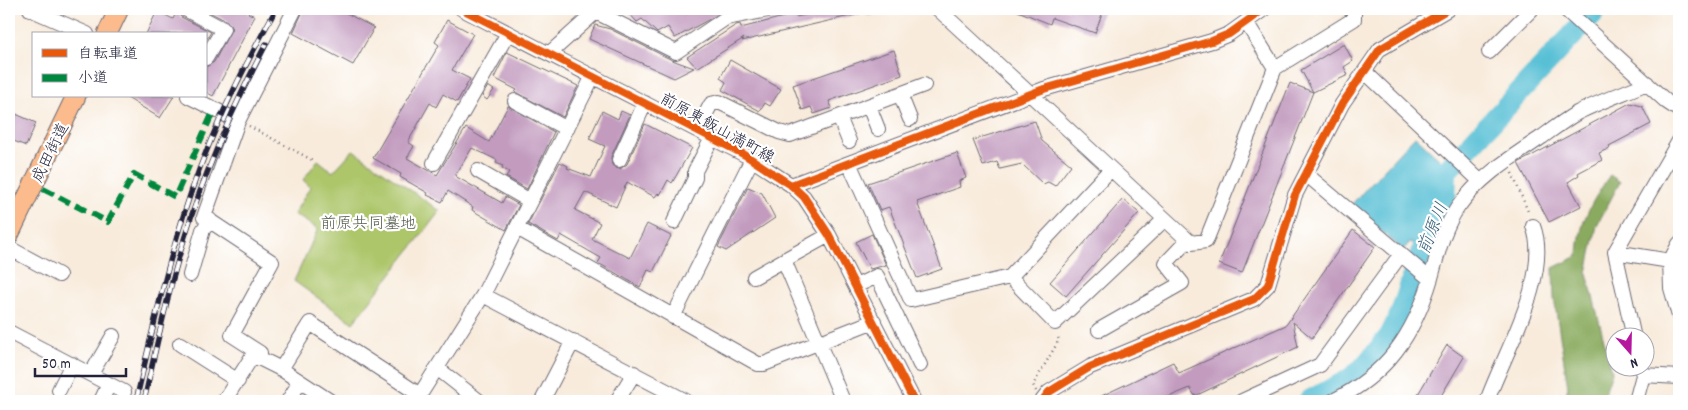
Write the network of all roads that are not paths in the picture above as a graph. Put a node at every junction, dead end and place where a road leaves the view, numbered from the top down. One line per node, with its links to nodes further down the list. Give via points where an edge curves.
1 (30, 9): 15 (street)
2 (119, 9): 16 (highway)
3 (185, 9): 19 (street, via 222,28)
4 (295, 9): 36 (street)
5 (462, 9): 17 (street, 前原東飯山満町線)
6 (773, 9): 13 (street, via 726,18 676,52)
7 (938, 9): 27 (street)
8 (1264, 9): 14 (street)
9 (1354, 9): 21 (street, via 1354,19)
10 (1448, 9): 22 (street, via 1380,49)
11 (1532, 9): 18 (street)
12 (1566, 9): 24 (street)
13 (597, 10): 20 (street)
14 (1246, 22): 21 (street); 27 (street, via 1212,41)
15 (82, 32)
16 (107, 32)
17 (508, 33): 20 (street, 前原東飯山満町線); 45 (street)
18 (1489, 52)
19 (208, 54)
20 (550, 54): 23 (street, 前原東飯山満町線)
21 (1275, 68): 60 (street, via 1206,242 1191,243)
22 (1365, 72): 49 (street, via 1342,104); 50 (street)
23 (593, 76): 31 (street, 前原東飯山満町線); 37 (street)
24 (1647, 83): 33 (street); 50 (street, via 1576,114)
25 (924, 85): 26 (street)
26 (900, 94): 32 (street); 35 (street)
27 (1030, 94): 46 (street); 47 (street)
28 (75, 98): 58 (highway, 成田街道)
29 (192, 98): 36 (street)
30 (515, 101): 37 (street)
31 (645, 103): 39 (street, 前原東飯山満町線); 44 (street)
32 (869, 106): 34 (street); 38 (street)
33 (1679, 110)
34 (839, 117): 39 (street, via 790,135 719,102 711,104); 41 (street)
35 (910, 119)
36 (238, 121): 54 (street, via 204,216)
37 (567, 129): 52 (street)
38 (878, 129)
39 (697, 130): 40 (street, 前原東飯山満町線)
40 (712, 138): 43 (street, 前原東飯山満町線); 55 (street)
41 (849, 141)
42 (1679, 141): 62 (street)
43 (752, 159): 51 (street, 前原東飯山満町線); 73 (street)
44 (619, 160)
45 (434, 163)
46 (849, 163): 51 (street); 69 (street, via 911,300)
47 (1112, 169): 53 (street); 69 (street)
48 (478, 171): 52 (street)
49 (1306, 174): 64 (street); 110 (street, via 1268,285 1254,299 1090,368 1049,392)
50 (1480, 181): 70 (street, via 1458,207 1440,243)
51 (791, 185): 59 (street, 前原東飯山満町線, via 804,197)
52 (530, 201): 57 (street)
53 (1165, 219): 60 (street); 69 (street, via 1054,323)
54 (210, 220): 67 (street, via 203,230); 83 (street, via 272,262 232,335 260,353)
55 (674, 222)
56 (1533, 226): 113 (street, via 1539,251 1535,278)
57 (517, 228): 72 (street); 73 (street)
58 (9, 235)
59 (829, 235): 65 (street); 71 (street, 前原東飯山満町線)
60 (1188, 240): 77 (street, via 1166,263 1182,283)
61 (9, 248): 66 (street)
62 (1615, 252): 63 (street); 76 (street)
63 (1676, 252): 74 (street, via 1671,288)
64 (1401, 254): 70 (street); 98 (street, via 1320,365)
65 (784, 260): 68 (street); 82 (street)
66 (60, 275)
67 (190, 275)
68 (754, 277)
69 (1010, 277)
70 (1430, 279): 112 (street, via 1406,336 1396,351 1379,372 1355,390)
71 (856, 286): 75 (street, 前原東飯山満町線); 85 (street, via 877,276)
72 (483, 296): 80 (street); 86 (street)
73 (672, 316): 82 (street, via 758,364)
74 (1679, 316)
75 (874, 321): 82 (street); 109 (street, 前原東飯山満町線)
76 (1632, 328)
77 (1099, 330)
78 (9, 332): 84 (street)
79 (113, 336): 90 (street)
80 (573, 341): 88 (street); 105 (street)
81 (180, 344): 93 (street)
82 (818, 344): 108 (street)
83 (257, 357): 87 (street); 93 (street, via 253,355)
84 (72, 364): 90 (street); 96 (street)
85 (920, 365)
86 (437, 368): 99 (street); 104 (street)
87 (281, 369): 94 (street); 99 (street, via 310,323)
88 (634, 373): 106 (street); 107 (street)
89 (1656, 373): 91 (street)
90 (91, 374): 95 (street)
91 (1679, 377)
92 (1641, 378): 114 (street)
93 (238, 381): 101 (street)
94 (300, 382): 102 (street); 103 (street)
95 (109, 384): 97 (street); 100 (street)
96 (58, 390)
97 (124, 392)
98 (1261, 397): 111 (street)
99 (418, 398)
100 (101, 401)
101 (224, 401)
102 (288, 401)
103 (330, 401)
104 (480, 401)
105 (542, 401)
106 (617, 401)
107 (686, 401)
108 (843, 401)
109 (914, 401)
110 (1042, 401)
111 (1242, 401)
112 (1332, 401)
113 (1487, 401)
114 (1636, 401)

